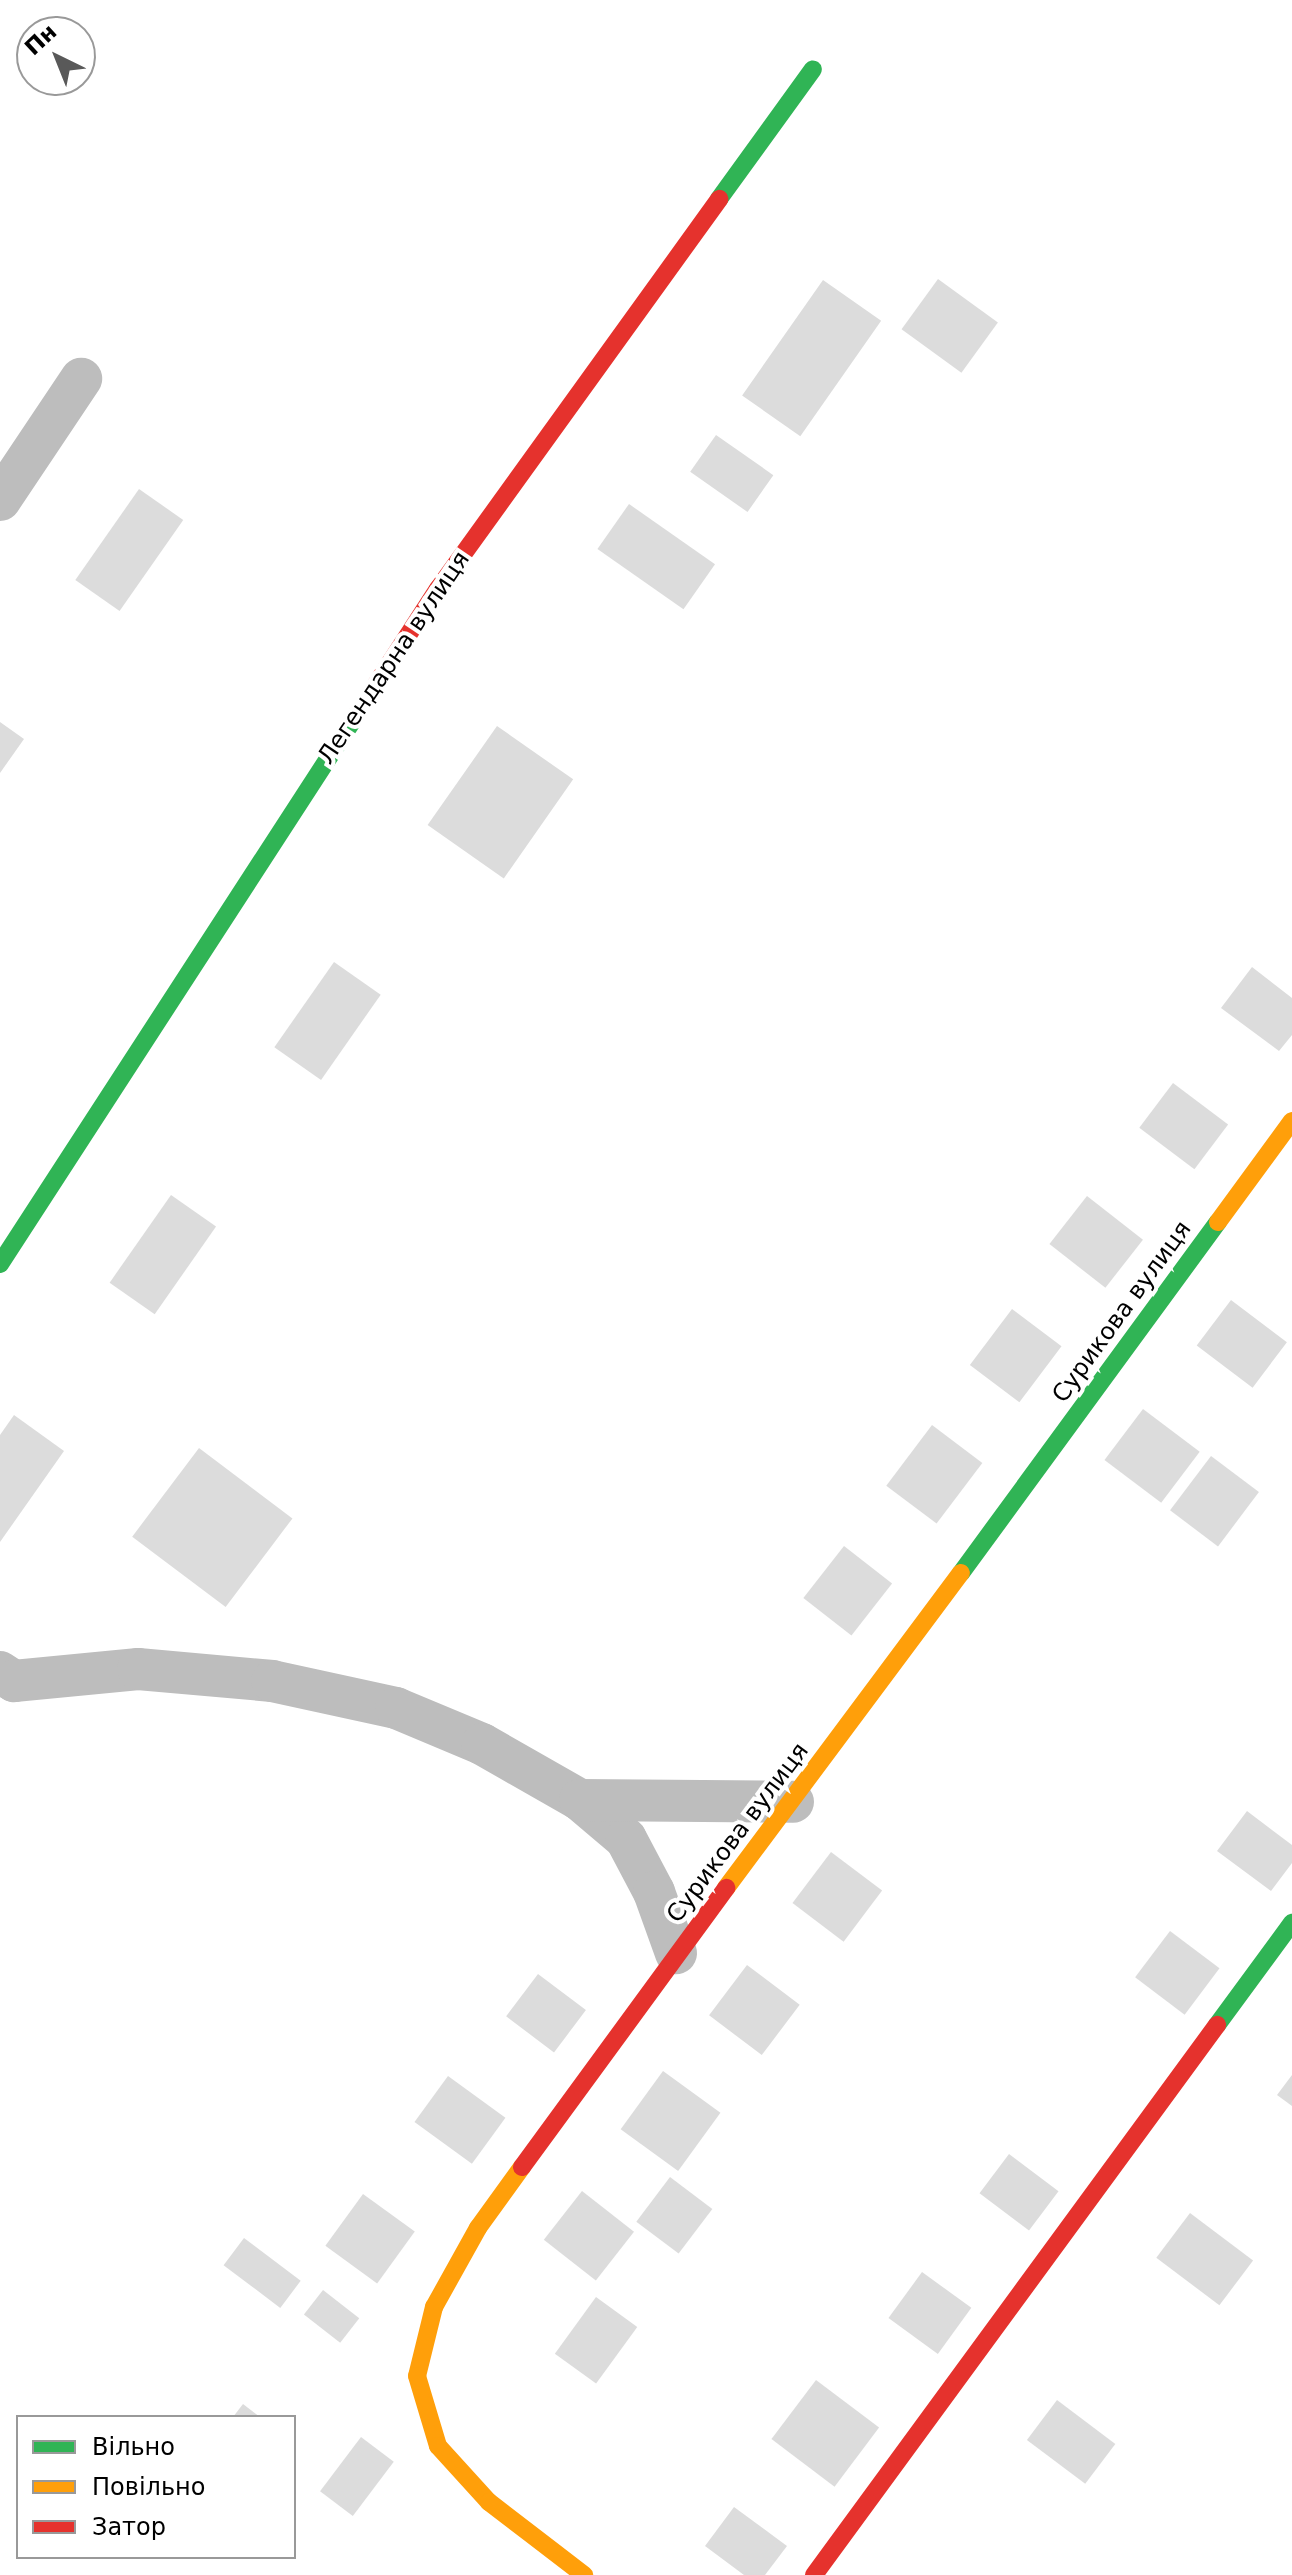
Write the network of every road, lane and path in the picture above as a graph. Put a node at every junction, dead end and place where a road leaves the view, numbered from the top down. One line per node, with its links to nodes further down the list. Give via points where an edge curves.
1 (813, 69): 5 (street, Легендарна вулиця, via 438,589)
2 (81, 379): 3 (street)
3 (0, 500)
4 (1292, 1121): 8 (street, Сурикова вулиця)
5 (0, 1264)
6 (5, 1689): 7 (street, via 138,1669 272,1681 396,1708 482,1744)
7 (580, 1800): 8 (street); 10 (street, via 626,1839 654,1892)
8 (793, 1802): 10 (street, Сурикова вулиця)
9 (1292, 1923): 12 (street)
10 (676, 1953): 11 (street, Сурикова вулиця, via 478,2228 434,2307 417,2376 438,2446 489,2502)
11 (584, 2575)
12 (814, 2575)

